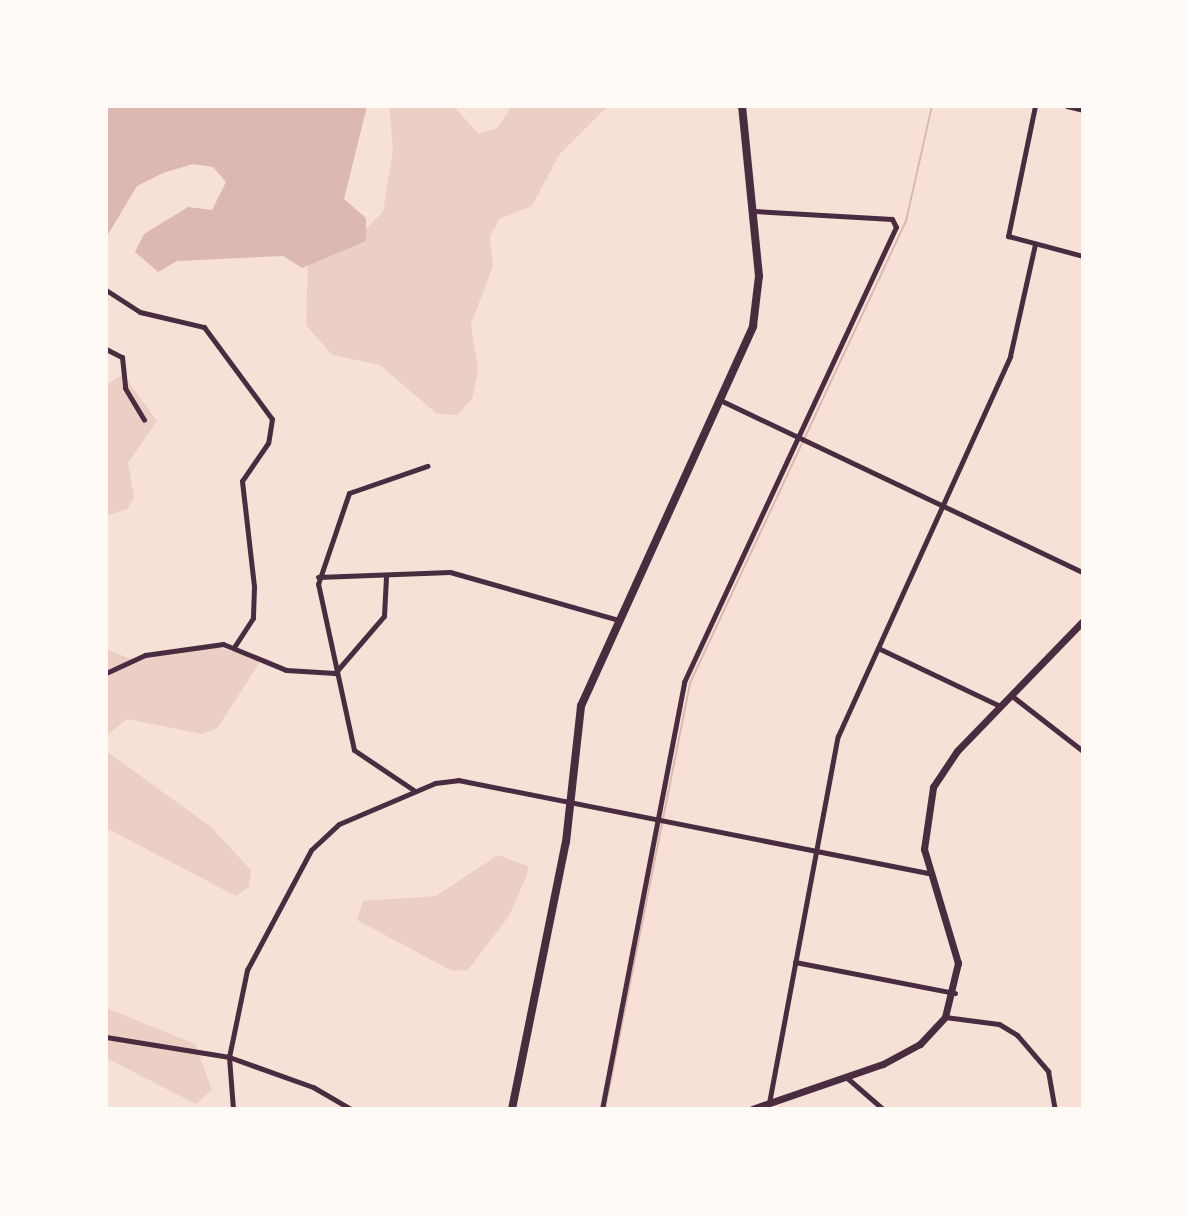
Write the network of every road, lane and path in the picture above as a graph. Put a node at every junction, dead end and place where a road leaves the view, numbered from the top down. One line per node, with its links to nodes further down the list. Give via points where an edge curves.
1 (742, 106): 5 (main road)
2 (1035, 106): 6 (street, via 1008,236)
3 (1067, 106): 4 (street)
4 (1083, 110)
5 (754, 211): 10 (main road, via 756,311); 12 (street, via 892,219 896,227)
6 (1035, 244): 7 (street); 14 (street, via 1010,356)
7 (1083, 256)
8 (106, 290): 20 (street, via 140,312 204,327 272,419 268,443 243,474 254,602)
9 (106, 349): 11 (street, via 122,357 129,399)
10 (719, 400): 12 (street); 18 (main road)
11 (144, 420)
12 (799, 436): 14 (street); 29 (street, via 684,682)
13 (427, 466): 17 (street, via 349,493)
14 (949, 504): 15 (street); 21 (street)
15 (1083, 572)
16 (386, 576): 17 (street); 18 (street, via 450,572); 23 (street, via 384,616)
17 (318, 577): 23 (street)
18 (615, 619): 28 (main road, via 577,720)
19 (1083, 621): 24 (main road)
20 (235, 646): 22 (street, via 145,655); 23 (street, via 286,670)
21 (878, 648): 25 (street); 30 (street, via 838,736)
22 (106, 673)
23 (335, 673): 27 (street, via 354,750)
24 (1012, 696): 25 (main road); 26 (street)
25 (1001, 706): 31 (main road, via 933,787 924,828)
26 (1083, 751)
27 (415, 791): 28 (street, via 458,780); 36 (street, via 339,824 311,850 251,957)
28 (572, 803): 29 (street); 41 (main road)
29 (657, 821): 30 (street); 42 (street)
30 (819, 853): 31 (street); 32 (street)
31 (928, 873): 33 (main road, via 952,935)
32 (795, 962): 33 (street); 38 (street)
33 (955, 993): 34 (main road)
34 (945, 1017): 37 (main road, via 904,1053); 45 (street, via 986,1021 1017,1035 1048,1071)
35 (106, 1037): 36 (street)
36 (229, 1057): 39 (street); 40 (street, via 313,1087)
37 (846, 1077): 38 (main road); 44 (street)
38 (769, 1103): 43 (main road)
39 (233, 1109)
40 (351, 1109)
41 (512, 1109)
42 (602, 1109)
43 (752, 1109)
44 (883, 1109)
45 (1055, 1109)

